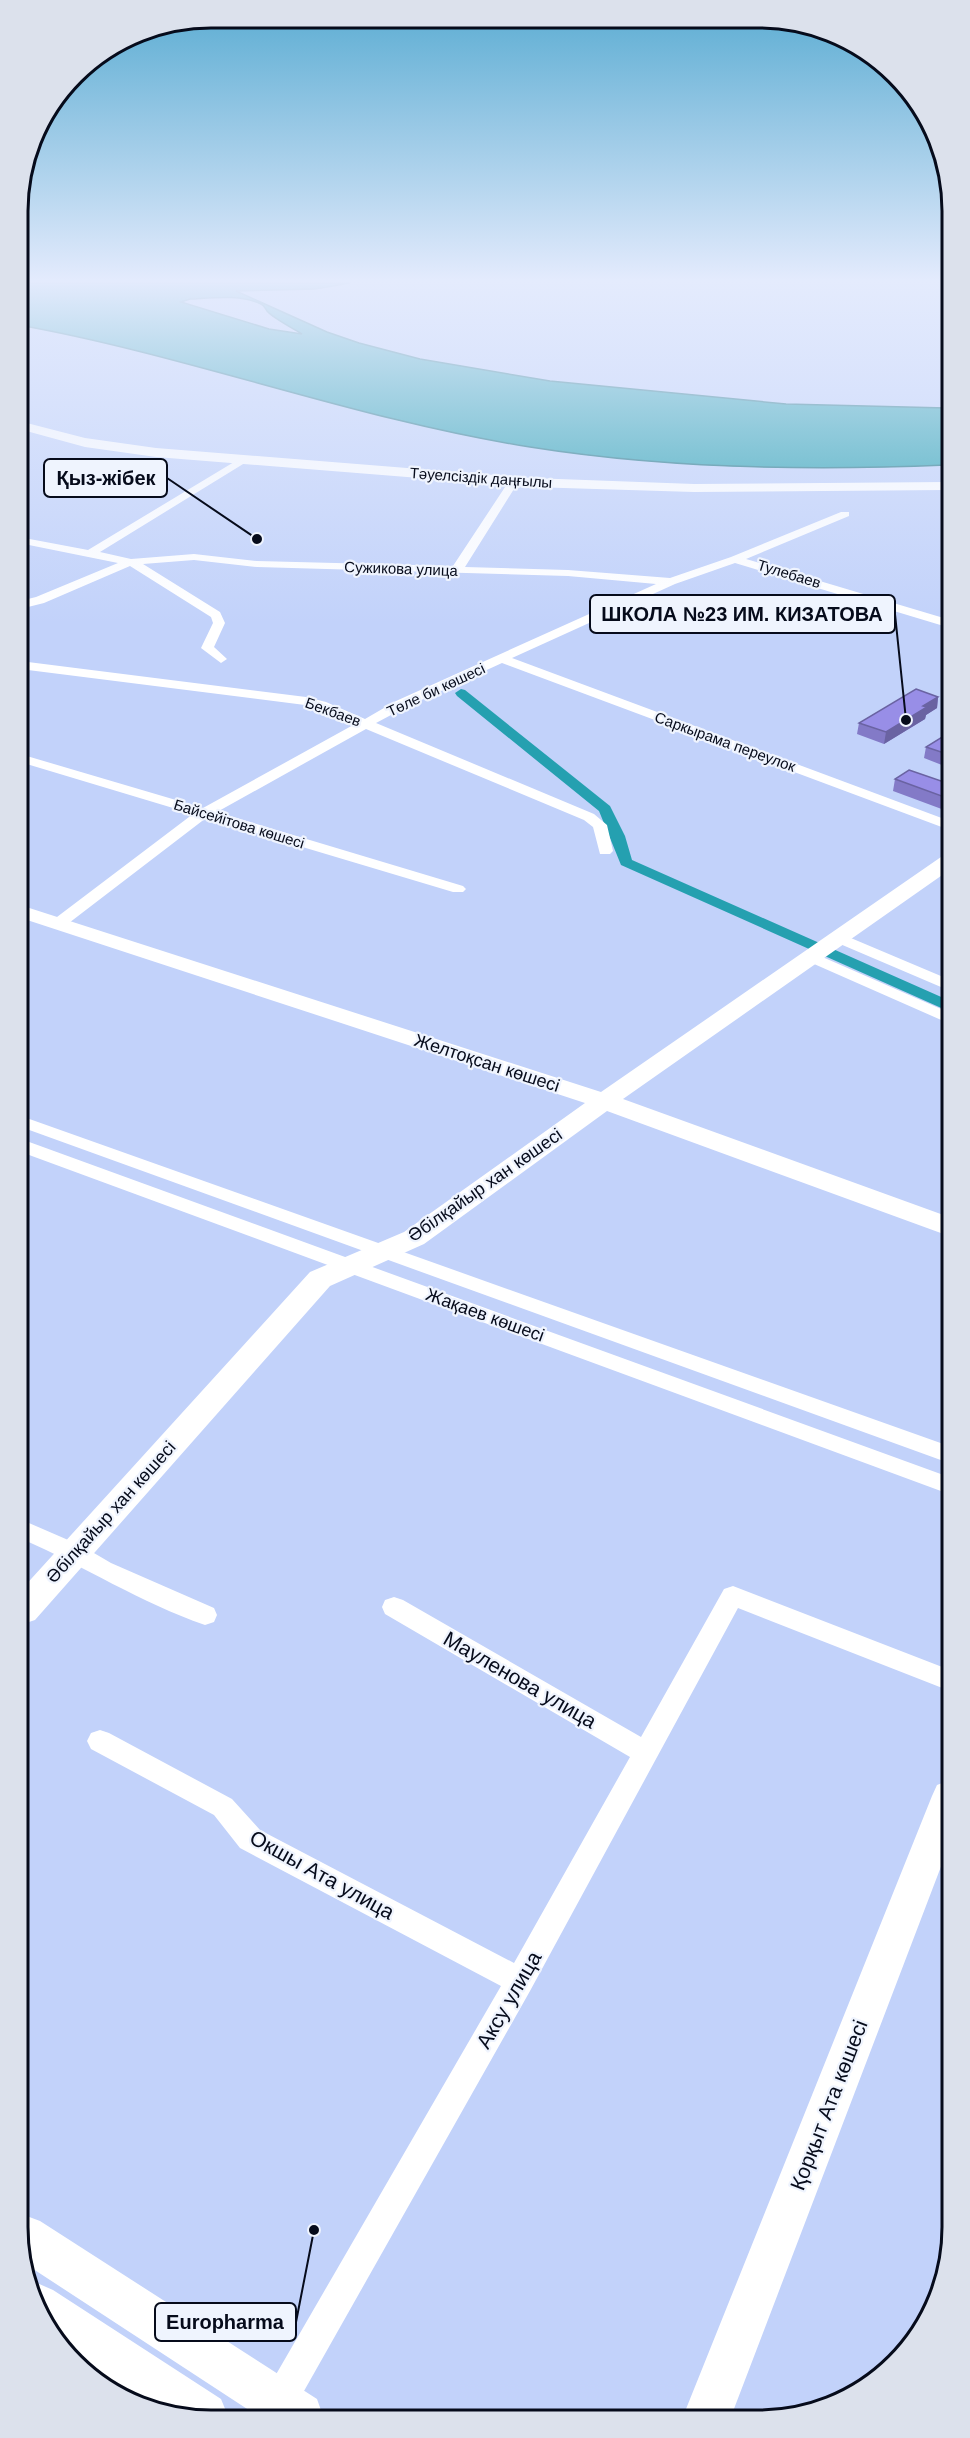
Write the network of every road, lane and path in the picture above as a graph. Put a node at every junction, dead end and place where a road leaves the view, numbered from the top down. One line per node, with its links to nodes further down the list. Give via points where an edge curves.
1 (29, 428): 2 (street, Тәуелсіздік даңғылы, via 101,445)
2 (244, 459): 3 (street, Тәуелсіздік даңғылы); 7 (street)
3 (514, 481): 4 (street, Тәуелсіздік даңғылы, via 730,489); 10 (street)
4 (942, 486)
5 (845, 514): 8 (street, Төле би көшесі)
6 (29, 542): 7 (street)
7 (88, 555): 9 (street)
8 (735, 559): 11 (street, Төле би көшесі); 13 (street, Тулебаев)
9 (131, 562): 10 (street, Сужикова улица, via 194,557 258,564); 12 (street); 14 (street, via 216,615 219,623 207,648)
10 (456, 571): 11 (street, Сужикова улица, via 568,573)
11 (671, 582): 15 (street, Төле би көшесі)
12 (29, 603)
13 (942, 620)
14 (221, 659)
15 (502, 659): 17 (street, Төле би көшесі); 20 (street, Саркырама переулок)
16 (29, 666): 17 (street, Бекбаев, via 306,701)
17 (366, 724): 19 (street, Төле би көшесі); 21 (street, Бекбаев, via 588,817 600,825)
18 (29, 761): 19 (street, Байсейітова көшесі)
19 (203, 814): 23 (street, Байсейітова көшесі); 25 (street, Төле би көшесі)
20 (942, 823)
21 (605, 851)
22 (942, 865): 26 (street, Әбілқайыр хан көшесі)
23 (458, 889)
24 (29, 913): 25 (street, Желтоқсан көшесі)
25 (58, 923): 30 (street, Желтоқсан көшесі)
26 (839, 938): 27 (street, Әбілқайыр хан көшесі); 28 (street)
27 (811, 957): 29 (street); 30 (street, Әбілқайыр хан көшесі)
28 (942, 982)
29 (942, 1015)
30 (604, 1101): 33 (street, Желтоқсан көшесі); 34 (street, Әбілқайыр хан көшесі, via 414,1238)
31 (29, 1123): 34 (street, Жақаев көшесі)
32 (29, 1148): 35 (street, Жақаев көшесі)
33 (942, 1224)
34 (385, 1251): 35 (street, Әбілқайыр хан көшесі); 36 (street, Жақаев көшесі)
35 (350, 1266): 37 (street, Жақаев көшесі); 39 (street, Әбілқайыр хан көшесі, via 320,1279)
36 (941, 1452)
37 (941, 1483)
38 (29, 1532): 39 (street)
39 (74, 1552): 40 (street, Әбілқайыр хан көшесі); 42 (street, via 103,1570)
40 (29, 1603)
41 (394, 1607): 45 (street, Мауленова улица)
42 (205, 1615)
43 (941, 1679): 45 (street, Аксу улица, via 733,1596)
44 (100, 1742): 47 (street, Окшы Ата улица, via 223,1807 250,1839)
45 (646, 1754): 47 (street, Аксу улица)
46 (941, 1818): 52 (street, Қорқыт Ата көшесі)
47 (520, 1981): 51 (street, Аксу улица)
48 (30, 2241): 51 (street)
49 (52, 2317): 50 (street)
50 (192, 2408)
51 (290, 2409)
52 (710, 2410)

